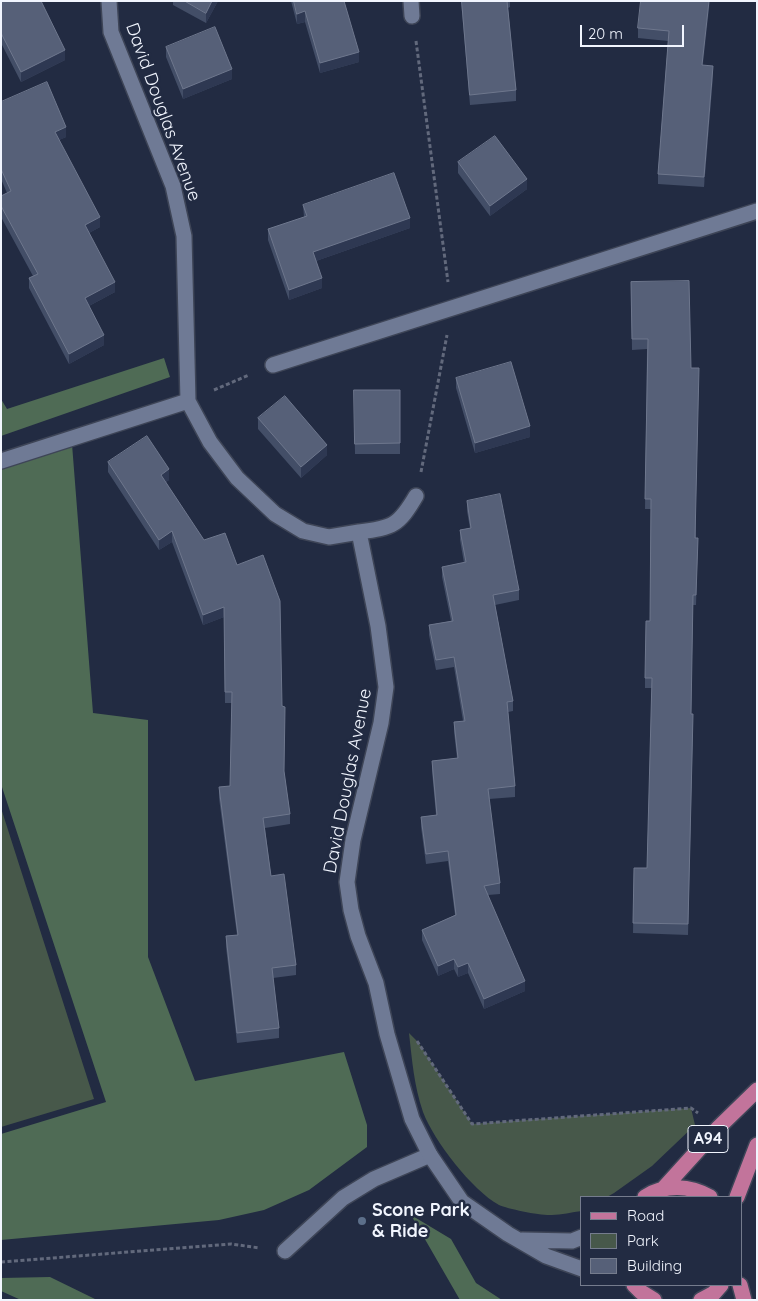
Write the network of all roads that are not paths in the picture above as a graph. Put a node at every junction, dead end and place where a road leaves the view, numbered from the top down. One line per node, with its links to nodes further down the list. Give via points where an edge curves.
1 (109, 1): 4 (street, David Douglas Avenue, via 111,32 173,186 184,236)
2 (757, 211): 3 (street)
3 (273, 365)
4 (188, 401): 5 (street); 7 (street, David Douglas Avenue, via 210,442 238,478 275,514 303,531 329,537)
5 (1, 461)
6 (416, 496): 7 (street, via 405,515 386,529)
7 (359, 532): 10 (street, David Douglas Avenue, via 378,626 386,687 347,882 358,936 376,982 387,1034 412,1119)
8 (757, 1090): 11 (main road, A94)
9 (757, 1145): 14 (main road, A94)
10 (430, 1155): 16 (street, David Douglas Avenue, via 462,1202); 17 (street, via 374,1179 344,1198)
11 (662, 1190): 12 (main road, A94); 13 (main road, A94, via 681,1187)
12 (647, 1196)
13 (708, 1196)
14 (737, 1196)
15 (580, 1238): 16 (street, David Douglas Avenue, via 572,1241)
16 (520, 1240): 18 (street, David Douglas Avenue, via 546,1256)
17 (285, 1251)
18 (580, 1268)
19 (720, 1286): 23 (main road)
20 (740, 1286): 24 (main road)
21 (638, 1288): 22 (main road)
22 (654, 1300)
23 (700, 1300)
24 (744, 1300)

